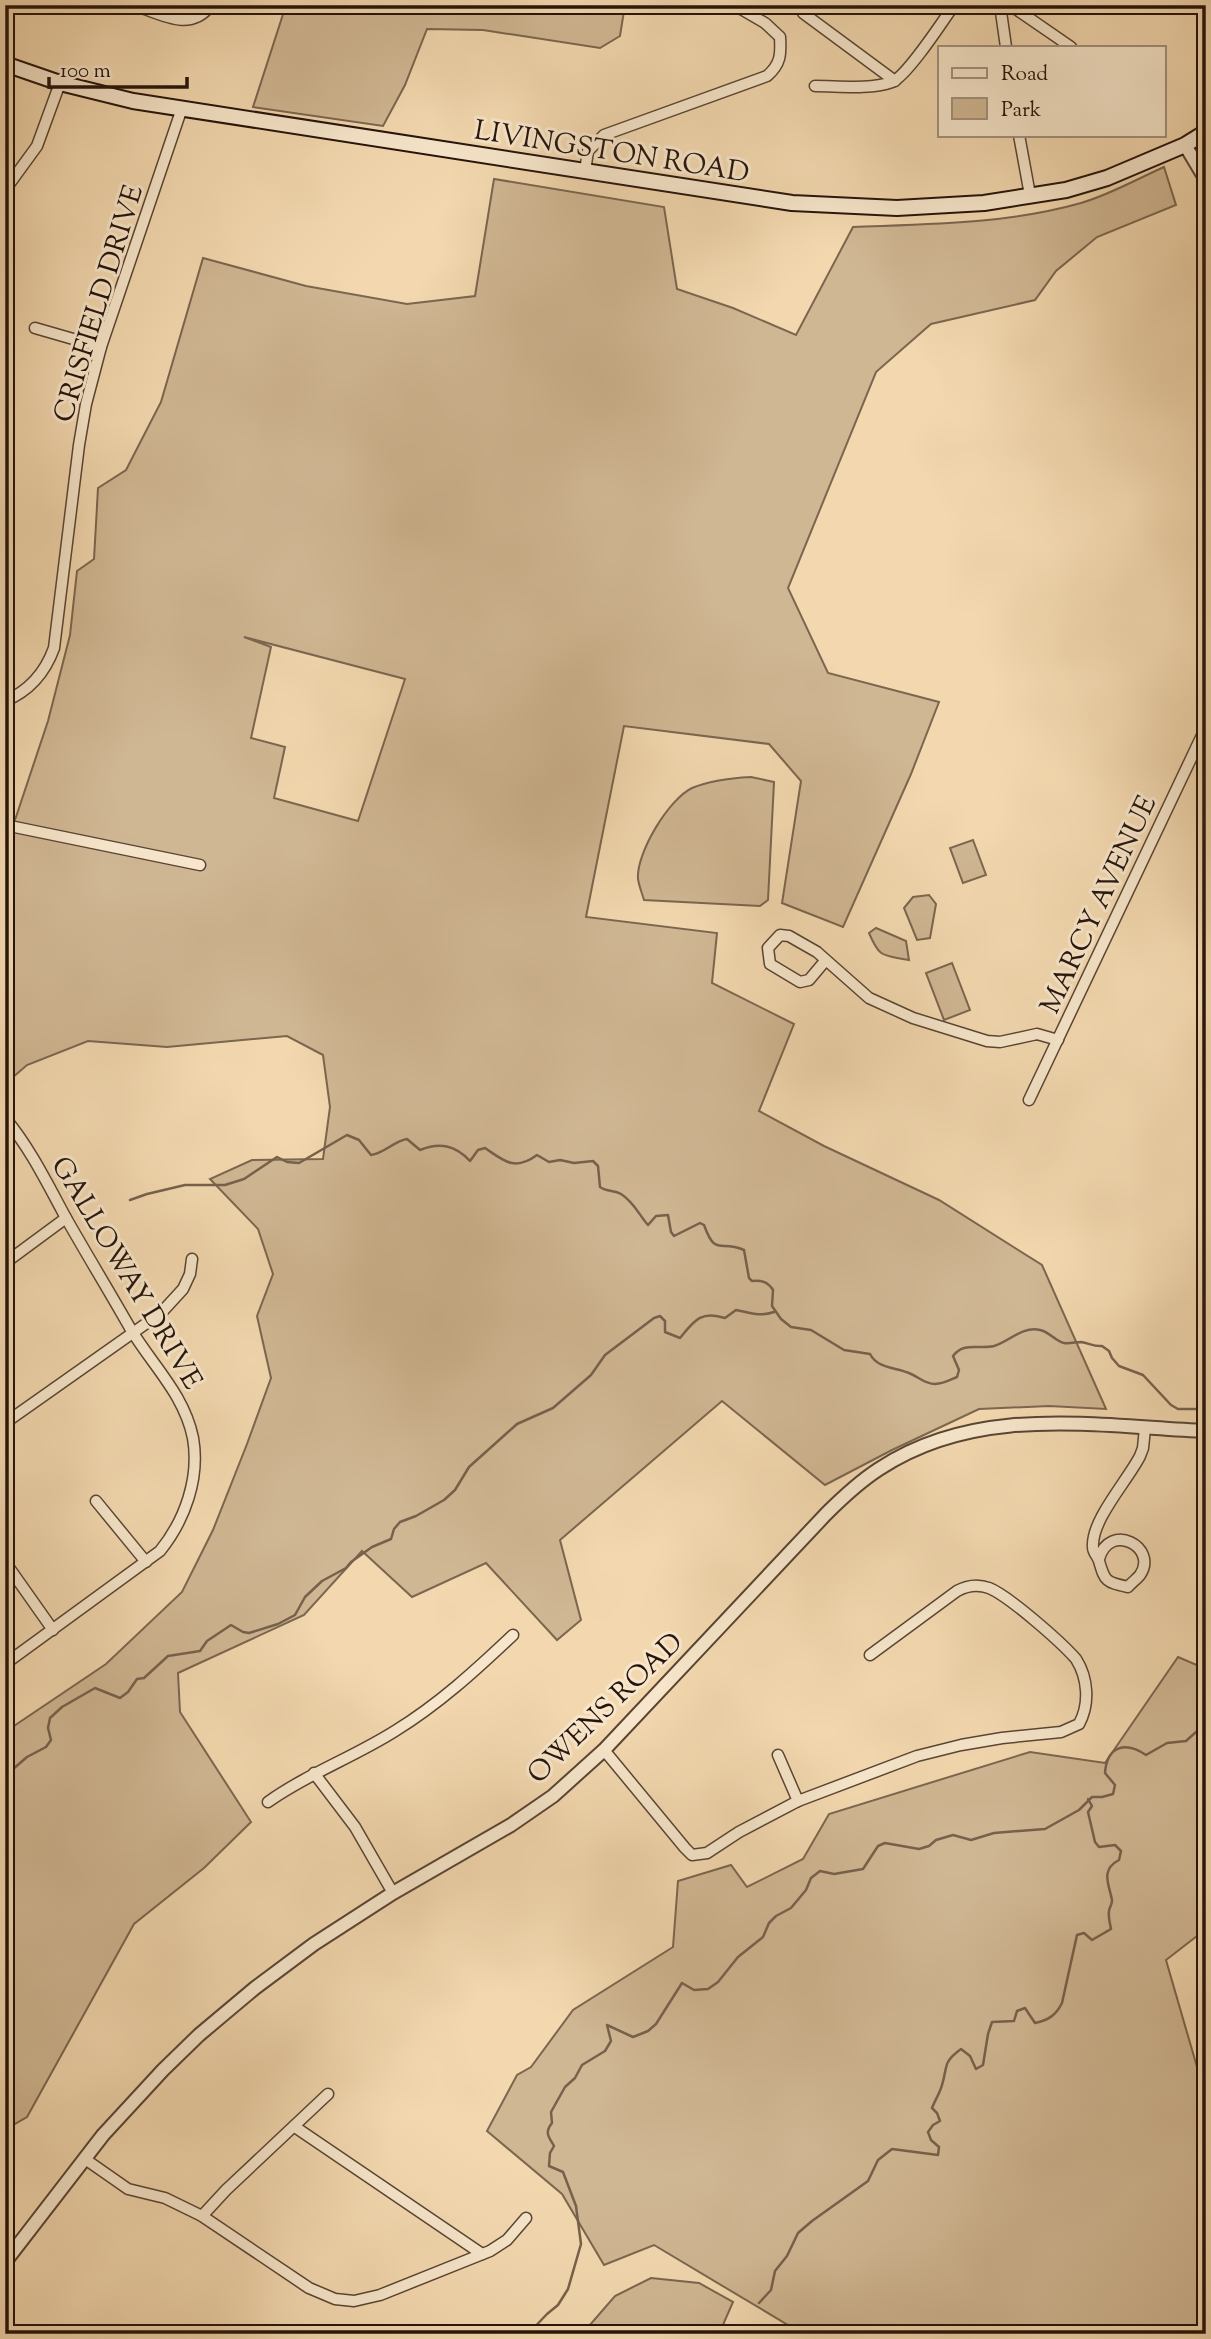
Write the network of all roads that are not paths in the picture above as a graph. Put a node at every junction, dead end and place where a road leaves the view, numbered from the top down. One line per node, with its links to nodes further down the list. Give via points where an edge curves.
1 (134, 5): 2 (street, via 184,21 199,17)
2 (211, 5)
3 (734, 5): 18 (street, via 780,37 781,57 775,68 767,76 604,135 588,152)
4 (954, 5): 11 (street)
5 (1000, 5): 8 (street)
6 (1010, 5): 9 (street)
7 (803, 13): 11 (street)
8 (1006, 46)
9 (1070, 46)
10 (5, 64): 12 (main road, LIVINGSTON ROAD)
11 (895, 81): 13 (street, via 872,86)
12 (60, 83): 14 (main road, LIVINGSTON ROAD); 20 (street, via 37,146)
13 (815, 86)
14 (182, 108): 18 (main road, LIVINGSTON ROAD); 23 (street, CRISFIELD DRIVE)
15 (1206, 132): 17 (main road, LIVINGSTON ROAD)
16 (1019, 136): 21 (street)
17 (1185, 145): 19 (street); 21 (main road, LIVINGSTON ROAD, via 1107,178)
18 (585, 171): 21 (main road, LIVINGSTON ROAD, via 824,206 946,207)
19 (1206, 180)
20 (5, 190)
21 (1030, 195)
22 (34, 328): 23 (street)
23 (101, 347): 24 (street, CRISFIELD DRIVE, via 79,445 54,648 36,680)
24 (5, 701)
25 (1206, 727): 29 (street, MARCY AVENUE)
26 (5, 825): 27 (street)
27 (200, 865)
28 (824, 961): 28 (street, via 817,952 781,934 768,948 771,964 800,982 809,980); 29 (street, via 869,998 913,1018 986,1041 1037,1034)
29 (1058, 1040): 30 (street, MARCY AVENUE)
30 (1029, 1100)
31 (5, 1118): 32 (street, GALLOWAY DRIVE, via 39,1167)
32 (66, 1218): 34 (street); 35 (street, GALLOWAY DRIVE)
33 (192, 1259): 35 (street, via 187,1281 175,1300)
34 (5, 1263)
35 (134, 1334): 36 (street); 42 (street, GALLOWAY DRIVE, via 180,1399 190,1424 194,1456 192,1486 174,1533)
36 (5, 1423)
37 (1145, 1428): 38 (street, OWENS ROAD); 40 (street, via 1140,1456 1094,1534 1093,1549); 47 (street, OWENS ROAD, via 1061,1422 1004,1424 952,1434 880,1468 826,1514)
38 (1206, 1431)
39 (96, 1501): 42 (street)
40 (1099, 1559): 40 (street, via 1109,1544 1122,1540 1139,1548 1144,1565 1128,1587 1108,1580 1101,1573)
41 (5, 1562): 43 (street)
42 (146, 1562): 43 (street, GALLOWAY DRIVE)
43 (52, 1630): 46 (street, GALLOWAY DRIVE)
44 (513, 1635): 49 (street, via 426,1710)
45 (870, 1655): 50 (street, via 957,1591 972,1586 990,1589 1076,1659 1086,1705 1079,1724 1061,1732 1002,1738 916,1756)
46 (5, 1664)
47 (604, 1750): 50 (street, via 692,1855 702,1855); 52 (street, OWENS ROAD, via 553,1796 511,1825)
48 (778, 1755): 50 (street)
49 (314, 1773): 51 (street); 52 (street, via 355,1827)
50 (798, 1801)
51 (268, 1802)
52 (393, 1893): 55 (street, OWENS ROAD, via 286,1965 199,2035 127,2108)
53 (328, 2094): 54 (street)
54 (295, 2127): 56 (street); 58 (street)
55 (85, 2159): 56 (street, via 128,2189 165,2198); 59 (street, OWENS ROAD)
56 (202, 2216): 58 (street, via 309,2288 335,2299 354,2301 380,2295)
57 (526, 2218): 58 (street, via 507,2240)
58 (482, 2254)
59 (5, 2262)

